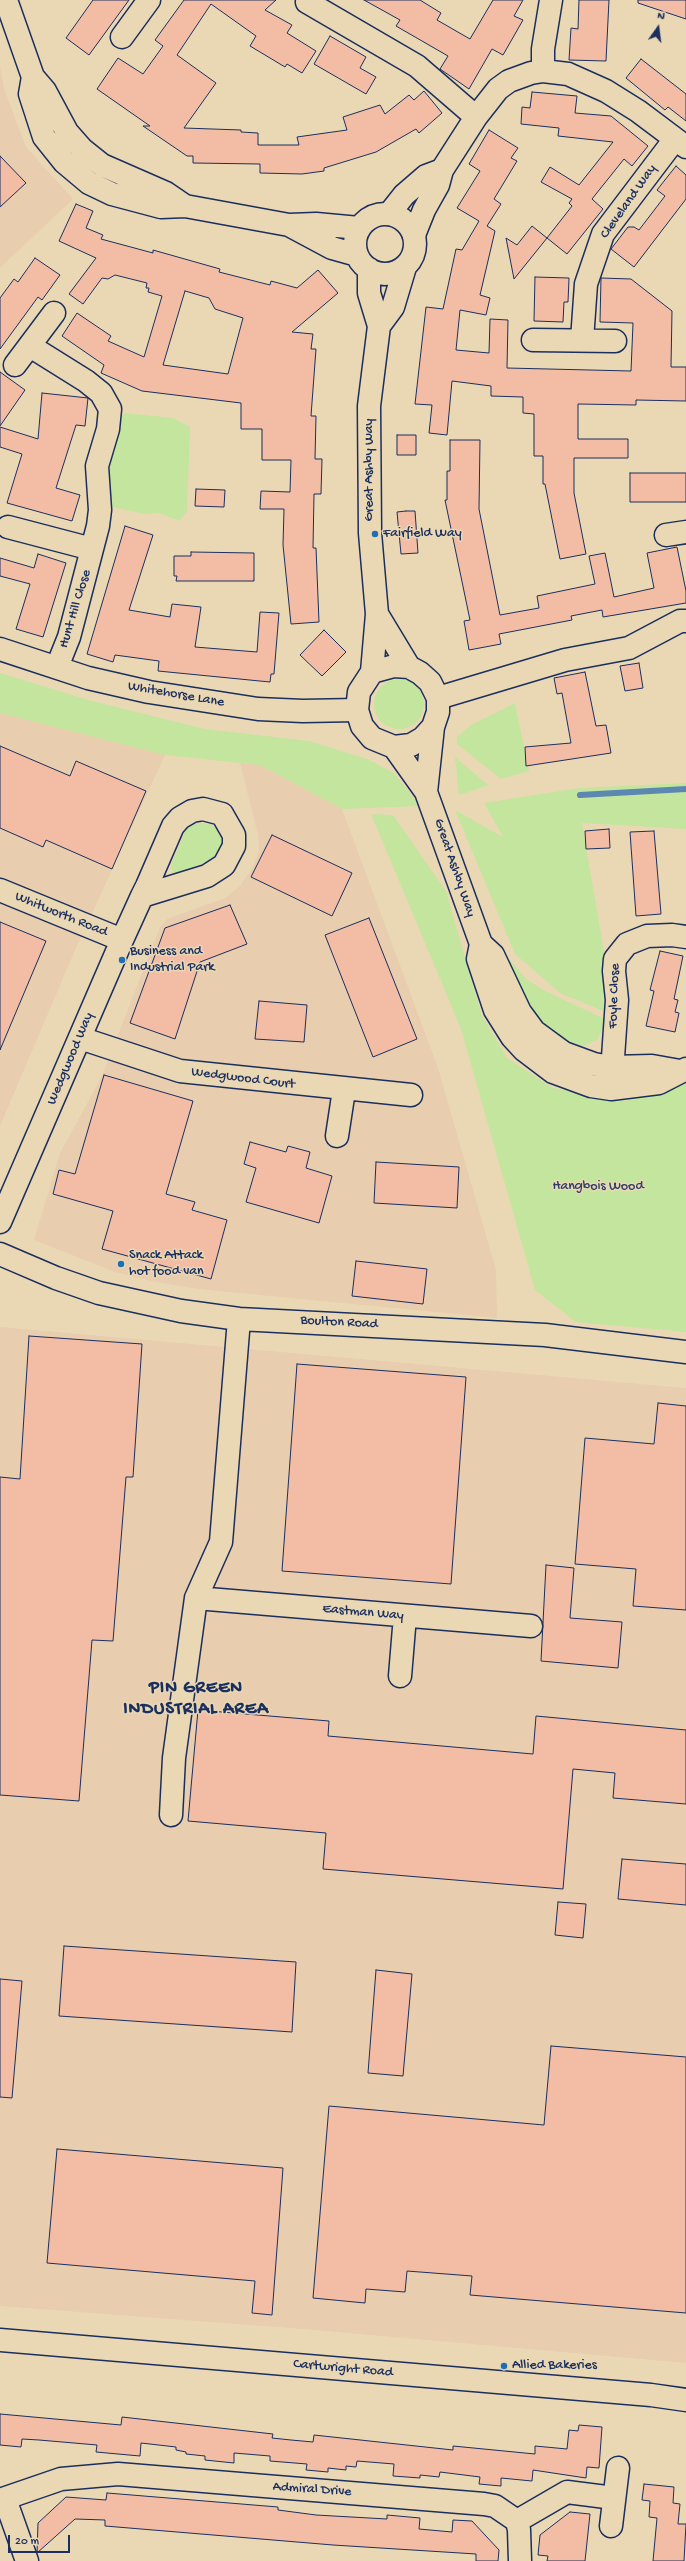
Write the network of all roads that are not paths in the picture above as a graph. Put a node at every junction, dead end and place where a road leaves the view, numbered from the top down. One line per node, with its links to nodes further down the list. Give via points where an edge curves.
1 (6, 0): 11 (street, via 33,77 45,91 67,132 82,150 102,166 166,193 185,206)
2 (149, 0): 5 (street)
3 (551, 0): 6 (street, via 543,49)
4 (307, 2): 7 (street, via 417,66)
5 (122, 37)
6 (543, 71): 7 (street, Cleveland Way, via 531,73 498,89); 8 (street, Cleveland Way, via 568,74 606,91)
7 (476, 117): 9 (street, Cleveland Way)
8 (681, 143): 19 (street, Cleveland Way, via 604,234 586,284)
9 (442, 170): 10 (street, via 426,176 404,195); 13 (street, Cleveland Way, via 438,185)
10 (389, 214): 12 (street, via 370,218); 13 (street, via 399,216)
11 (289, 225): 12 (street, via 316,224); 14 (street)
12 (360, 228): 14 (street, Great Ashby Way, via 355,242)
13 (414, 235): 15 (street, Great Ashby Way, via 414,253)
14 (363, 262): 15 (street, via 388,274); 17 (street, Great Ashby Way)
15 (405, 267): 17 (street, Great Ashby Way, via 393,307)
16 (54, 313): 21 (street)
17 (379, 326): 25 (street, Great Ashby Way, via 369,406 368,479)
18 (533, 340): 19 (street)
19 (582, 340): 20 (street)
20 (615, 341)
21 (30, 346): 22 (street); 24 (street, Hunt Hill Close, via 86,381 101,393 110,408 108,429 97,466 100,510)
22 (15, 365)
23 (8, 527): 24 (street)
24 (92, 549): 29 (street, Hunt Hill Close, via 69,637)
25 (377, 614): 28 (street, Great Ashby Way); 30 (street, Great Ashby Way)
26 (686, 621): 31 (street, via 680,621 629,648 565,660)
27 (0, 649): 29 (street, Whitehorse Lane)
28 (409, 667): 30 (street, via 394,666); 31 (street, Great Ashby Way, via 430,682)
29 (57, 668): 32 (street, Whitehorse Lane, via 149,692 215,703 303,711)
30 (372, 672): 32 (street, Great Ashby Way, via 359,692)
31 (438, 698): 33 (street, Great Ashby Way, via 438,712)
32 (357, 710): 34 (street, Great Ashby Way, via 362,726 372,738)
33 (433, 727): 34 (street, via 423,738 411,745); 35 (street, Great Ashby Way)
34 (394, 747): 35 (street, Great Ashby Way)
35 (426, 792): 40 (street, Great Ashby Way)
36 (0, 890): 39 (street, Whitworth Road)
37 (142, 896): 37 (street, Wedgwood Way, via 173,826 180,818 187,812 203,809 222,814 234,835 232,850 224,864 207,876); 39 (street, Wedgwood Way)
38 (686, 937): 42 (street, Foyle Close, via 647,936 627,944 619,952 614,966 617,1000)
39 (122, 940): 41 (street, Wedgwood Way)
40 (481, 944): 42 (street, Great Ashby Way, via 493,955 520,1012 534,1031 564,1054 578,1060); 44 (street, Great Ashby Way, via 478,959 495,1010 512,1037 524,1050 553,1072 592,1086)
41 (80, 1038): 45 (street, Wedgwood Court, via 180,1071); 48 (street, Wedgwood Way)
42 (611, 1067): 43 (street, Great Ashby Way, via 652,1066); 44 (street, Foyle Close)
43 (683, 1070): 44 (street, Great Ashby Way, via 659,1083)
44 (611, 1089)
45 (344, 1090): 46 (street, Wedgwood Court); 47 (street)
46 (411, 1096)
47 (337, 1136)
48 (0, 1222)
49 (0, 1254): 50 (street, Boulton Road, via 99,1293 135,1302)
50 (239, 1319): 51 (street, Boulton Road, via 545,1335); 52 (street, via 221,1542)
51 (686, 1352)
52 (196, 1598): 53 (street, Eastman Way); 56 (street, via 174,1758)
53 (405, 1616): 54 (street, Eastman Way); 55 (street)
54 (530, 1626)
55 (400, 1676)
56 (171, 1815)
57 (0, 2340): 58 (street, Cartwright Road)
58 (686, 2400)
59 (618, 2468): 60 (street)
60 (614, 2498): 62 (street, via 566,2492); 63 (street)
61 (3, 2500): 62 (street, Admiral Drive, via 61,2479 118,2474 484,2504 495,2506); 64 (street)
62 (517, 2521): 65 (street, via 520,2530)
63 (611, 2526)
64 (27, 2561)
65 (520, 2561)

